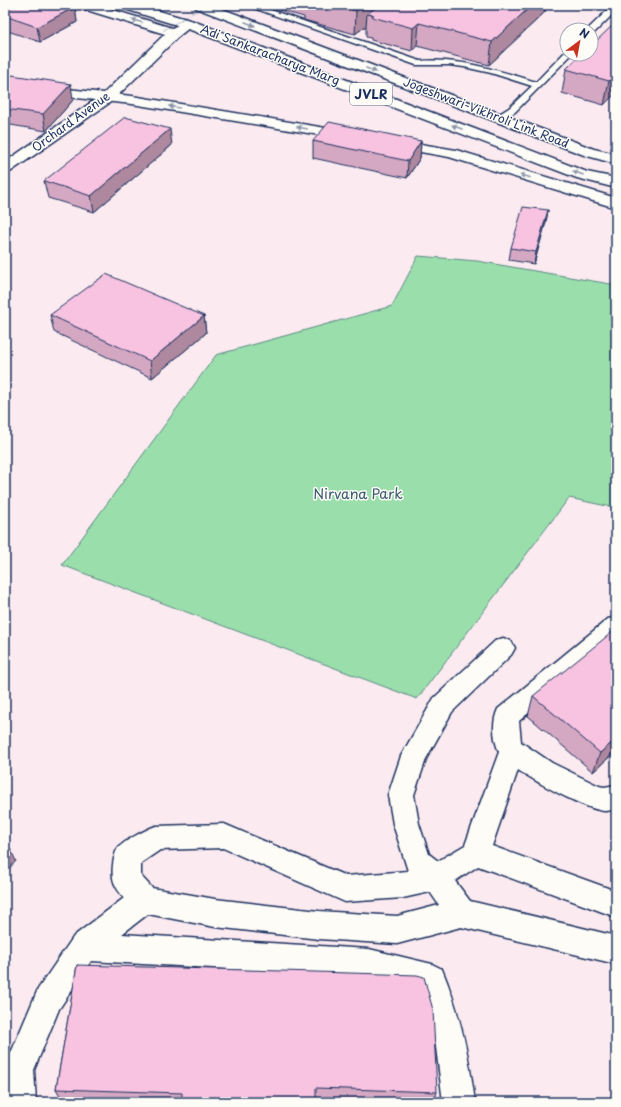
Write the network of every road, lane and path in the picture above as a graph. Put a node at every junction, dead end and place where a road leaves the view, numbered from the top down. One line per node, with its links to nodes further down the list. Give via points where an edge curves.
1 (84, 5): 10 (street, one-way to 1)
2 (126, 5): 9 (street, Adi Sankaracharya Marg / JVLR)
3 (200, 5): 15 (street, Jogeshwari-Vikhroli Link Road / JVLR, one-way to 15)
4 (206, 5): 10 (path, bridge)
5 (249, 5): 13 (lane, via 357,38 418,62 461,63)
6 (605, 5): 7 (lane)
7 (616, 6): 8 (lane)
8 (599, 23)
9 (188, 24): 10 (street, Orchard Avenue); 20 (street, Adi Sankaracharya Marg / JVLR, one-way to 9, via 582,175)
10 (169, 32): 14 (street, Orchard Avenue)
11 (560, 62): 13 (lane)
12 (5, 82): 14 (street, via 49,91)
13 (538, 85): 15 (lane)
14 (107, 98): 16 (street, one-way to 14); 19 (street, Orchard Avenue)
15 (500, 118): 18 (street, Jogeshwari-Vikhroli Link Road / JVLR, via 589,152)
16 (365, 139)
17 (381, 141): 21 (street, one-way to 17, via 450,153)
18 (616, 159)
19 (5, 169)
20 (616, 183)
21 (616, 203)
22 (616, 626): 24 (street, via 507,716 507,738)
23 (503, 648): 27 (street, via 443,705 414,756 401,795 406,824 418,862)
24 (512, 751): 25 (street, via 536,767 581,790 604,799); 26 (street)
25 (616, 797)
26 (476, 853): 27 (street); 29 (street)
27 (436, 877): 28 (street, via 403,885 345,889 224,836 156,838 128,857 127,880); 30 (street)
28 (144, 900): 30 (street, via 222,914 319,925 397,930); 31 (street)
29 (616, 904)
30 (461, 913): 32 (street)
31 (84, 946): 33 (street, via 45,1006 19,1070); 34 (street, via 369,963 432,979 442,1003 452,1046)
32 (616, 950)
33 (20, 1102)
34 (459, 1102)

